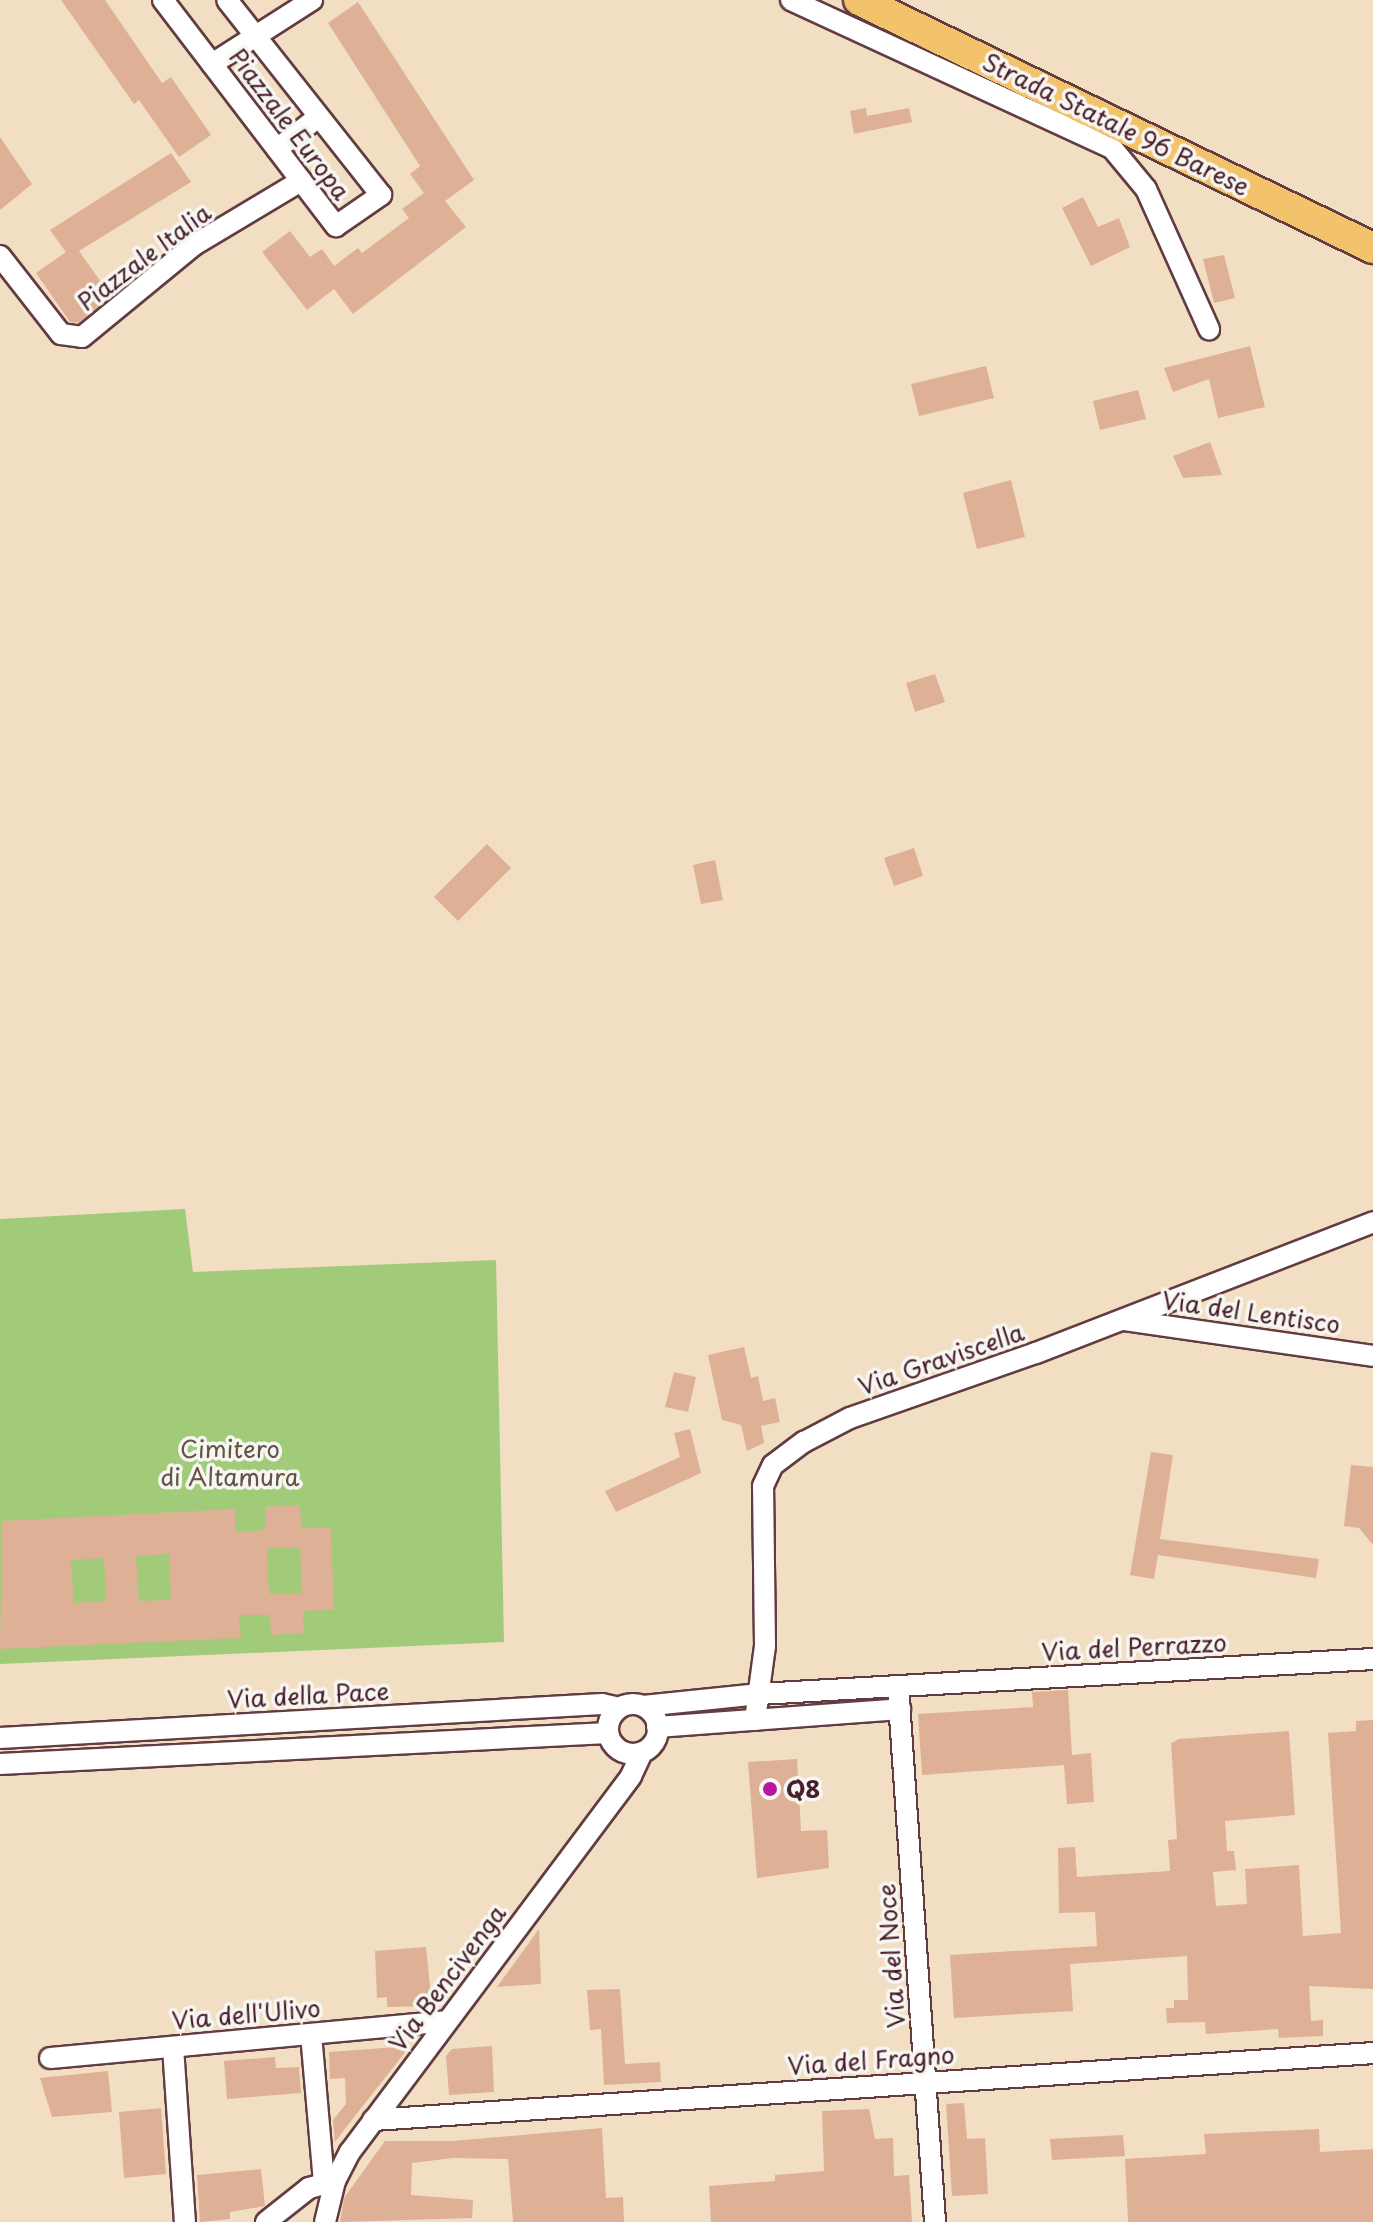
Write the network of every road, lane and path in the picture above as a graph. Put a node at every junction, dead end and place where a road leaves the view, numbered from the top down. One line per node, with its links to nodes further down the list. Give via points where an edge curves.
1 (163, 0): 7 (street, Piazzale Europa)
2 (227, 0): 6 (street, Piazzale Europa)
3 (312, 0): 6 (street, Piazzale Europa)
4 (791, 0): 13 (street, via 1112,148 1146,189)
5 (859, 0): 11 (main road, Strada Statale 96 Barese)
6 (253, 36): 7 (street); 8 (street, Piazzale Europa)
7 (212, 64): 9 (street, Piazzale Europa)
8 (317, 118): 9 (street); 10 (street, Piazzale Europa, via 381,195 336,226)
9 (277, 149): 10 (street, Piazzale Europa)
10 (301, 181): 12 (street, Piazzale Italia, via 194,245 82,337 61,334)
11 (1373, 248)
12 (0, 256)
13 (1209, 329)
14 (1373, 1222): 15 (street, Via Graviscella)
15 (1121, 1320): 16 (street, Via del Lentisco); 19 (street, Via Graviscella, via 850,1418 773,1465 763,1486 765,1646)
16 (1373, 1356)
17 (1373, 1659): 18 (street, Via del Perrazzo)
18 (898, 1687): 19 (street); 22 (street, Via del Noce)
19 (759, 1694): 20 (street); 23 (street, Via Graviscella)
20 (643, 1706): 21 (street); 24 (street)
21 (619, 1708): 25 (street, via 609,1720); 26 (street, Via della Pace, via 602,1704)
22 (900, 1709): 23 (street); 34 (street, Via del Noce)
23 (755, 1720): 24 (street)
24 (657, 1727): 27 (street, via 655,1741)
25 (608, 1733): 27 (street); 28 (street)
26 (0, 1738)
27 (634, 1753): 29 (street, Via Bencivenga, via 631,1776)
28 (0, 1764)
29 (447, 2021): 30 (street, Via dell'Ulivo); 35 (street, Via Bencivenga)
30 (311, 2034): 31 (street, Via dell'Ulivo); 36 (street)
31 (173, 2047): 33 (street, Via dell'Ulivo); 37 (street)
32 (1373, 2053): 34 (street, Via del Fragno)
33 (50, 2058)
34 (926, 2083): 35 (street, Via del Fragno); 40 (street, Via del Noce)
35 (373, 2120): 36 (street, Via Bencivenga)
36 (330, 2182): 38 (street, via 302,2193); 39 (street, Via Bencivenga)
37 (185, 2222)
38 (266, 2222)
39 (325, 2222)
40 (935, 2222)

